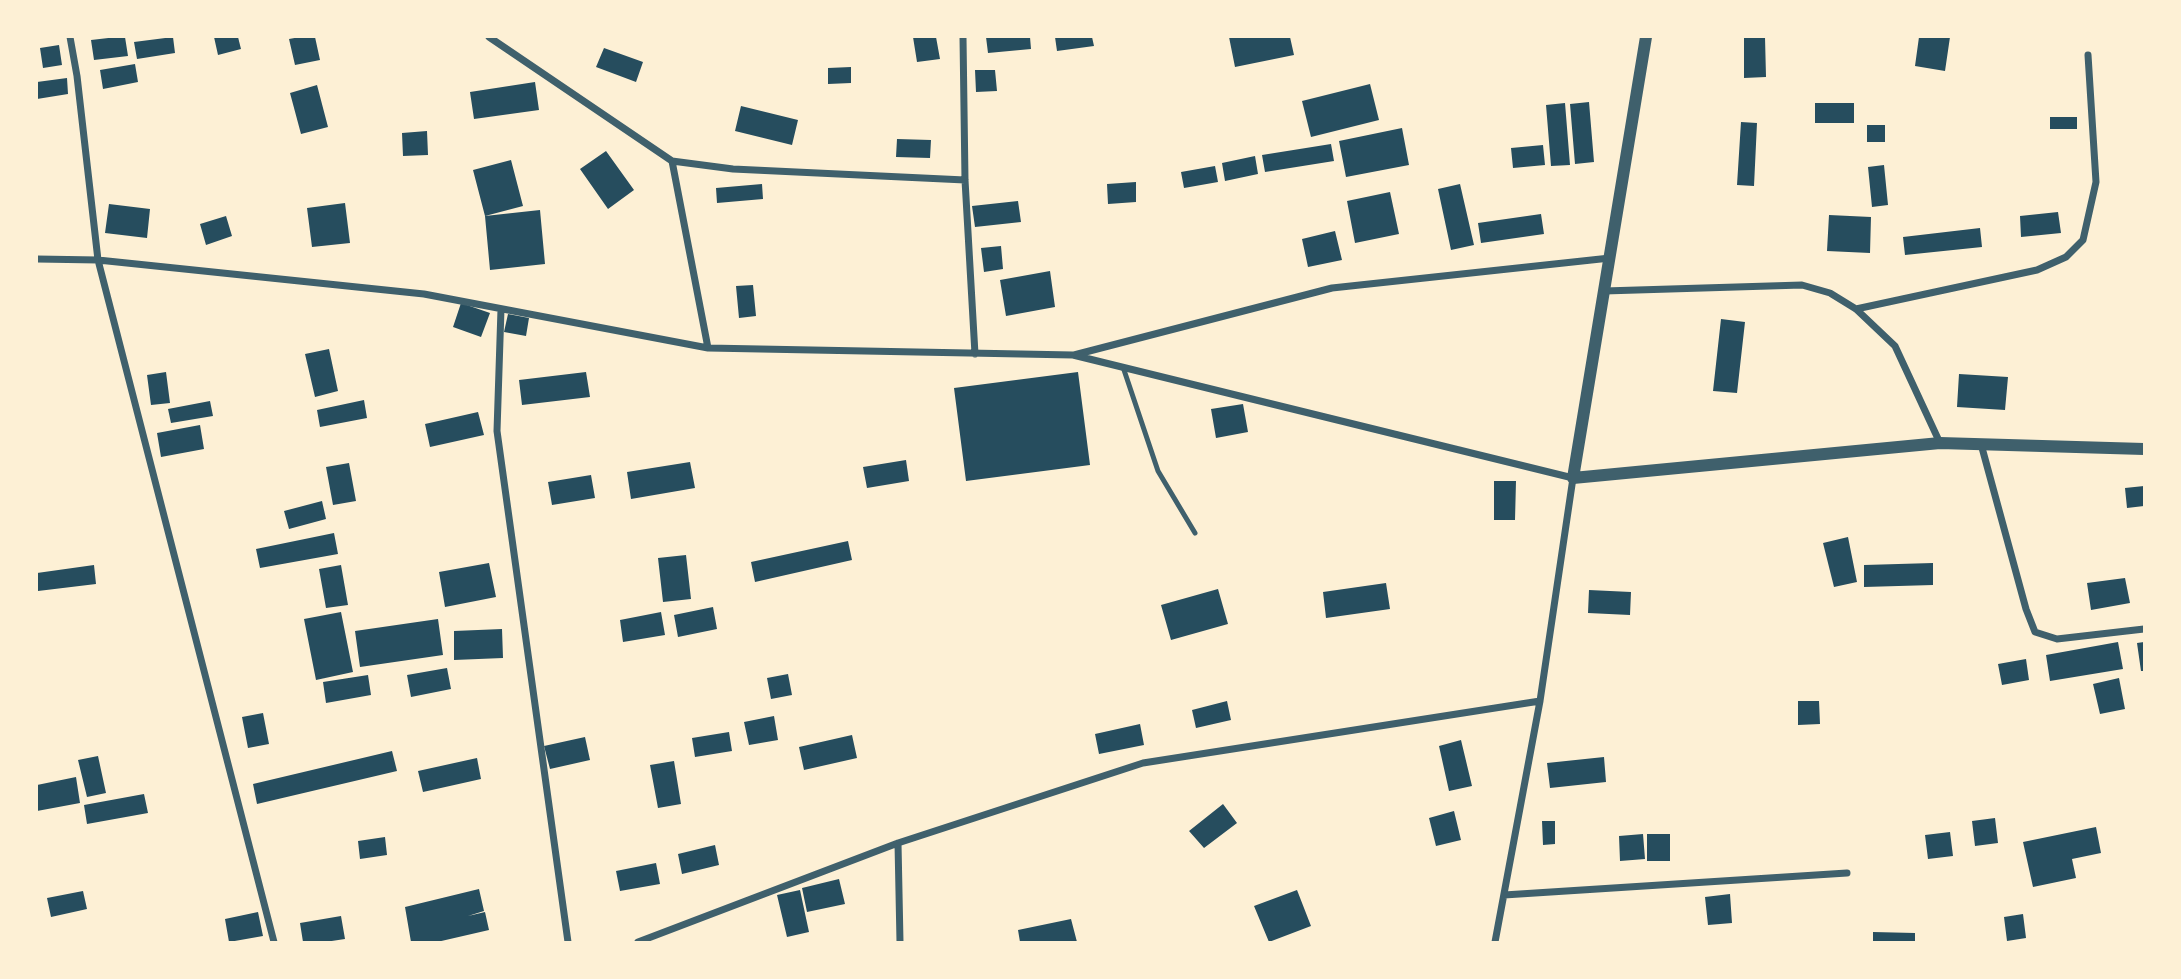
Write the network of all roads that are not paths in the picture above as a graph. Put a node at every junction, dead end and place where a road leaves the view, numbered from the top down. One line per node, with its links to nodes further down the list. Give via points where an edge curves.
1 (70, 37): 10 (street)
2 (489, 37): 6 (street)
3 (963, 37): 7 (street)
4 (1646, 37): 8 (street)
5 (2088, 55): 13 (street, via 2096,182 2083,240 2066,257 2037,270)
6 (672, 161): 7 (street, via 733,169); 14 (street)
7 (965, 180): 15 (street)
8 (1609, 258): 11 (street); 16 (street, via 1332,288)
9 (37, 259): 10 (street)
10 (98, 260): 12 (street, via 424,294); 28 (street)
11 (1604, 291): 13 (street, via 1802,285 1830,293); 21 (street)
12 (501, 309): 14 (street); 29 (street, via 497,431)
13 (1856, 309): 18 (street, via 1895,346)
14 (708, 348): 15 (street)
15 (975, 354): 16 (street)
16 (1073, 355): 17 (street)
17 (1123, 367): 21 (street); 22 (lane, via 1158,471)
18 (1940, 443): 19 (street); 21 (street)
19 (1981, 443): 20 (street); 23 (street, via 2035,632 2056,639)
20 (2144, 449)
21 (1573, 478): 24 (street)
22 (1195, 533)
23 (2144, 629)
24 (1540, 702): 25 (street, via 1143,763); 27 (street)
25 (898, 843): 30 (street); 31 (street)
26 (1847, 873): 27 (street)
27 (1504, 895): 32 (street)
28 (274, 942)
29 (568, 942)
30 (638, 942)
31 (900, 942)
32 (1495, 942)

